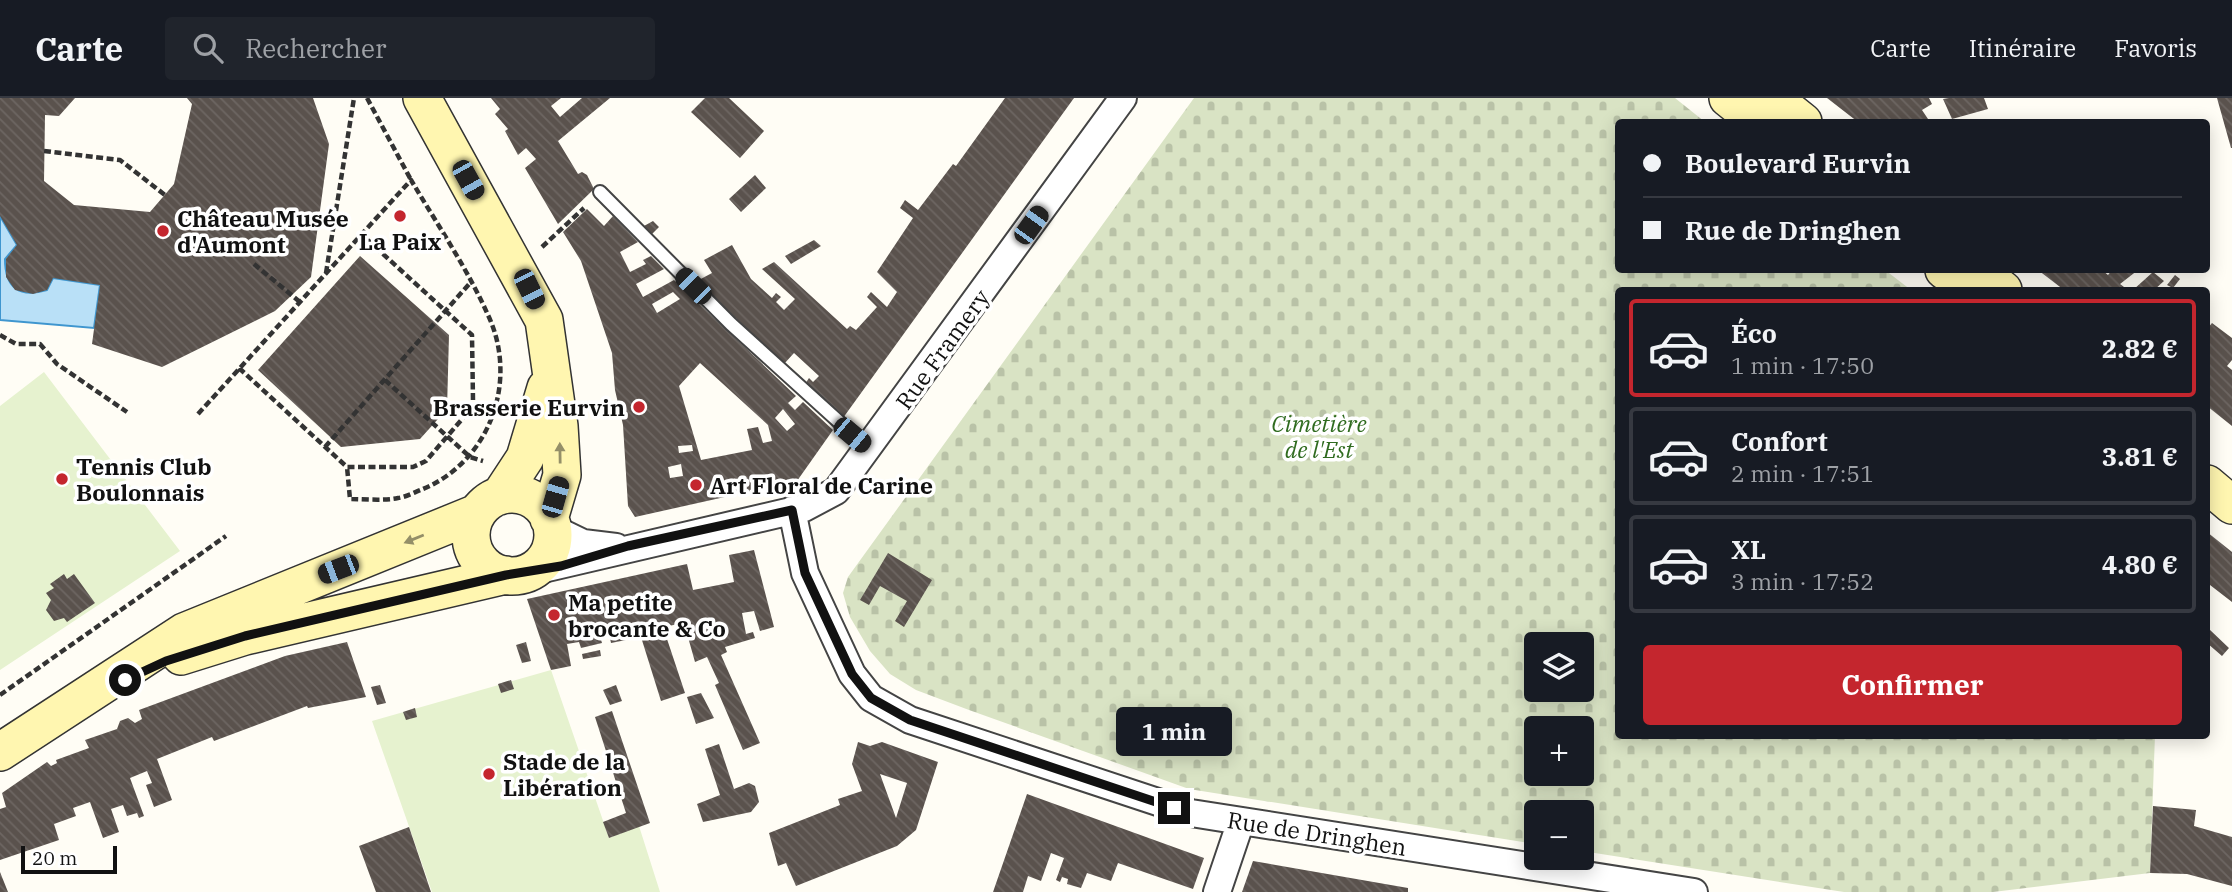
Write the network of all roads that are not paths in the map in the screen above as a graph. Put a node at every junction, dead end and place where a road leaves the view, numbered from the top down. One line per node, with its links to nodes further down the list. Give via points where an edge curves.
1 (422, 98): 12 (main road, via 544,320)
2 (1123, 98): 13 (street, Rue Framery)
3 (1728, 98): 5 (main road)
4 (1773, 98): 6 (main road)
5 (1754, 119)
6 (1799, 119)
7 (600, 192): 13 (lane, via 731,324)
8 (1948, 273): 10 (main road)
9 (1981, 273): 11 (main road)
10 (1967, 287)
11 (1999, 287)
12 (551, 366): 17 (main road, via 526,458); 20 (main road, one-way to 12, via 562,475)
13 (869, 449): 19 (street, Rue Framery, via 836,491 814,505)
14 (2210, 459): 15 (main road)
15 (2232, 477)
16 (2210, 487): 18 (main road)
17 (488, 504): 20 (main road, via 526,497 540,506); 22 (main road, via 471,535 474,552 490,569); 23 (main road, one-way to 23, via 184,632)
18 (2232, 505)
19 (792, 510): 21 (street, Rue Framery); 25 (street, Rue de Dringhen, via 809,584 852,674 879,705 910,720 1155,803)
20 (550, 524): 21 (street, Rue Framery, via 583,543); 22 (main road, via 547,555 540,564)
21 (628, 546): 22 (street, Rue Framery)
22 (516, 574): 23 (main road, via 218,643 148,669)
23 (57, 714): 24 (main road)
24 (0, 752)
25 (1241, 821): 26 (street); 27 (street, Rue de Dringhen)
26 (1217, 892)
27 (1694, 892)

